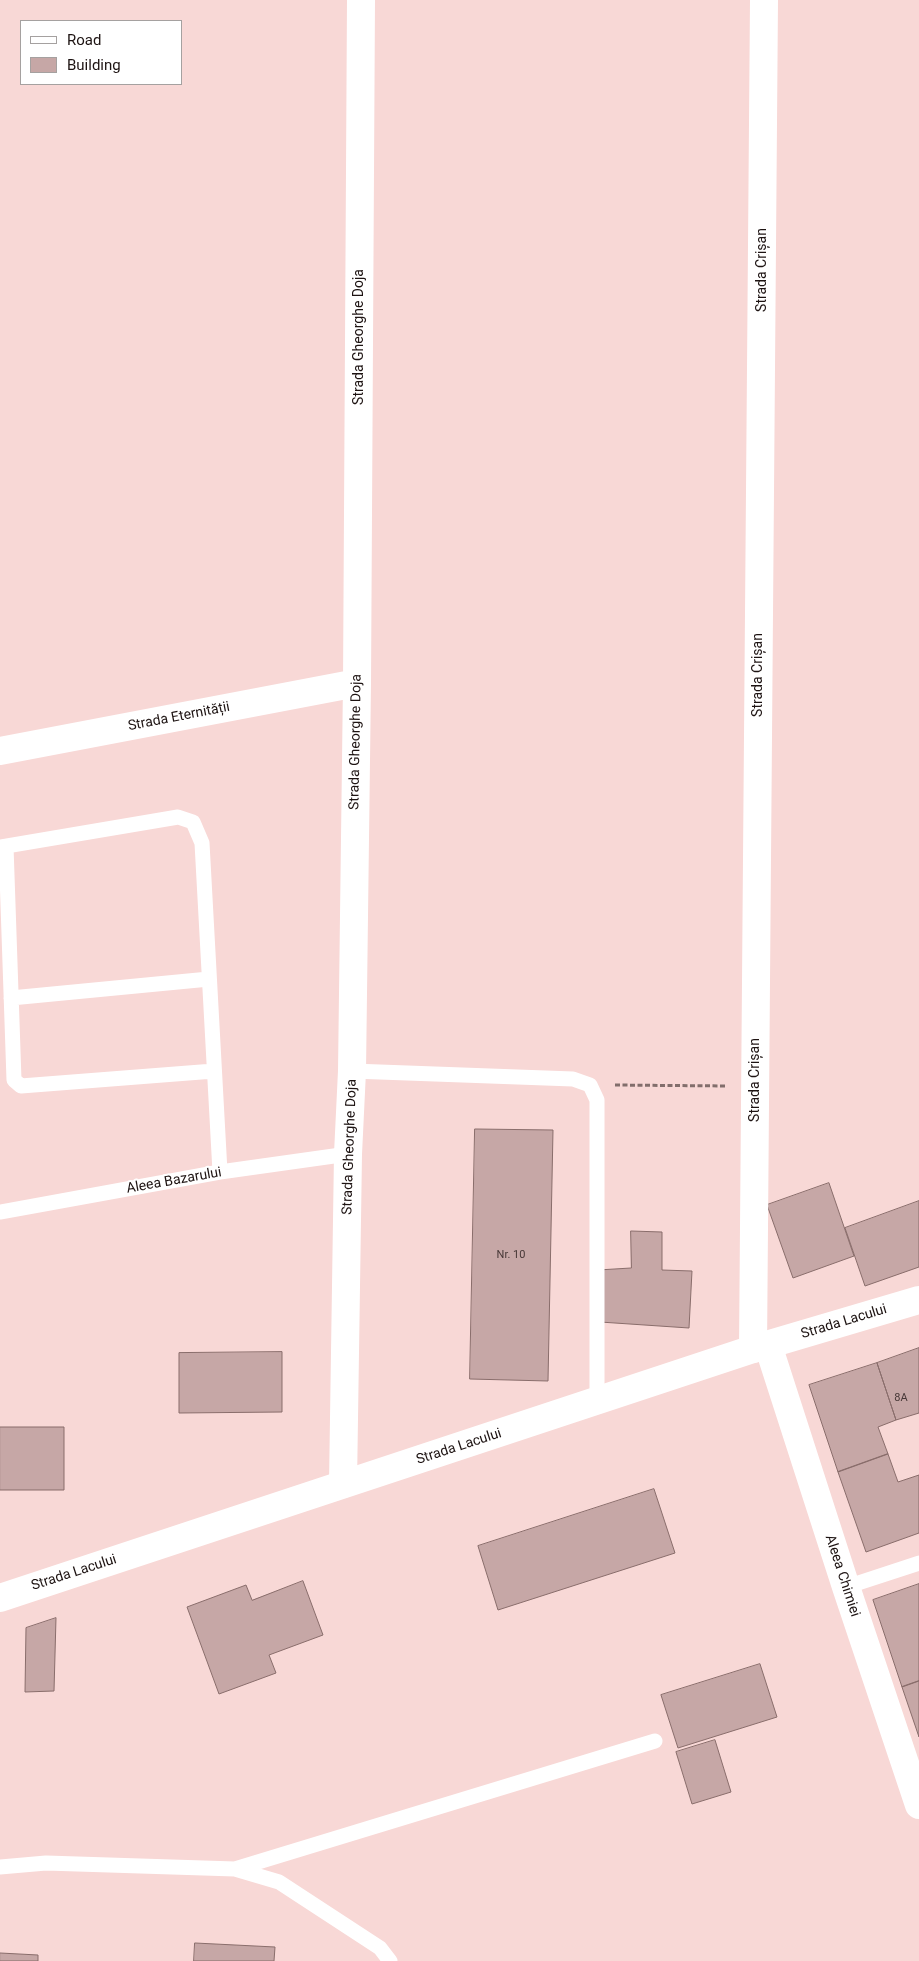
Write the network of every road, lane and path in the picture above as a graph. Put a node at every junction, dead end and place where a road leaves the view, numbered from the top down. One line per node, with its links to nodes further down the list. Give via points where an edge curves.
1 (361, 0): 3 (street, Strada Gheorghe Doja)
2 (764, 0): 11 (street, Strada Crișan)
3 (357, 683): 4 (street, Strada Eternității); 9 (street, Strada Gheorghe Doja)
4 (0, 751)
5 (3, 847): 6 (lane, via 178,817 194,822 202,843); 7 (lane)
6 (209, 979): 7 (lane); 8 (lane)
7 (11, 998): 8 (lane, via 14,1080 21,1086)
8 (214, 1071): 13 (lane)
9 (352, 1071): 10 (lane, via 573,1079); 12 (street, Strada Gheorghe Doja)
10 (590, 1085): 11 (path); 17 (lane, via 597,1100)
11 (755, 1086): 16 (street, Strada Crișan)
12 (348, 1154): 13 (lane, Aleea Bazarului); 18 (street, Strada Gheorghe Doja)
13 (220, 1172): 14 (lane, Aleea Bazarului)
14 (0, 1212)
15 (919, 1300): 16 (street, Strada Lacului)
16 (761, 1347): 17 (street, Strada Lacului); 20 (street, Aleea Chimiei)
17 (598, 1401): 18 (street, Strada Lacului)
18 (342, 1484): 21 (street, Strada Lacului)
19 (919, 1563): 20 (lane)
20 (846, 1587): 23 (street, Aleea Chimiei)
21 (0, 1598)
22 (655, 1741): 25 (lane)
23 (919, 1805)
24 (0, 1867): 25 (lane, via 46,1863)
25 (235, 1869): 26 (lane, via 279,1882 380,1948)
26 (390, 1961)

